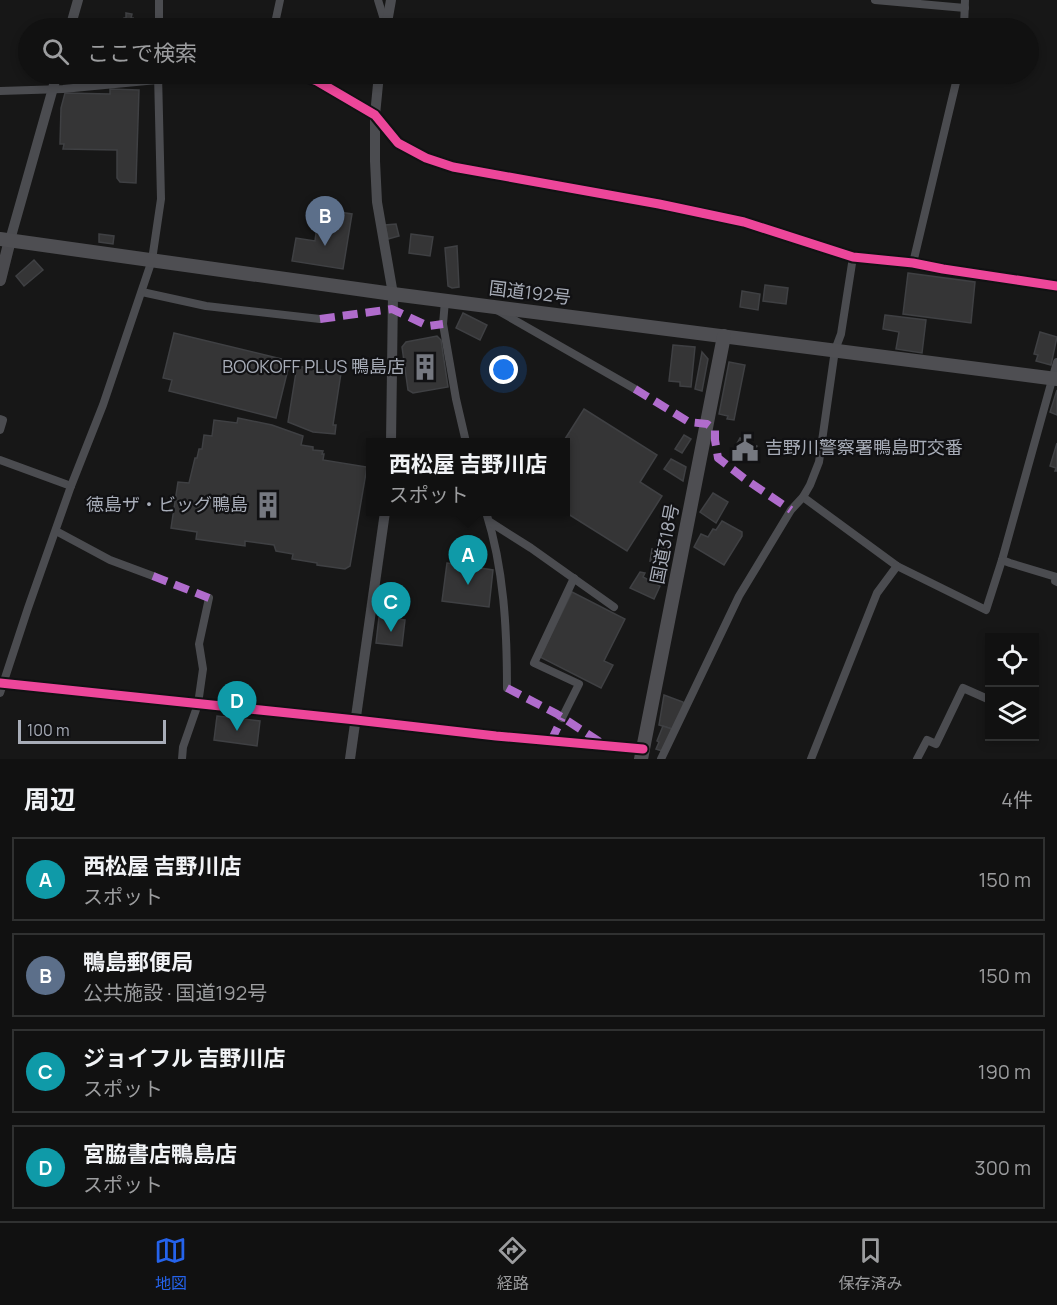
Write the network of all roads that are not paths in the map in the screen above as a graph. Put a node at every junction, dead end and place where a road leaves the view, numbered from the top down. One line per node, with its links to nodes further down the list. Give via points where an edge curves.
1 (78, 0): 8 (street)
2 (159, 0): 9 (street)
3 (280, 0): 10 (street)
4 (378, 0): 11 (street)
5 (391, 0): 12 (street)
6 (875, 0): 7 (street)
7 (965, 4)
8 (73, 18)
9 (159, 18)
10 (276, 18)
11 (383, 18)
12 (388, 18)
13 (54, 84): 19 (street)
14 (96, 84): 19 (street)
15 (158, 84): 24 (street, via 160,199)
16 (322, 84): 21 (street)
17 (378, 84): 21 (street)
18 (956, 84): 25 (street)
19 (52, 89): 20 (street); 22 (street)
20 (0, 91)
21 (375, 115): 23 (street, via 398,142 453,167 744,222); 29 (street, via 377,202)
22 (5, 240): 24 (highway, 国道192号); 26 (main road)
23 (853, 257): 25 (street); 34 (street)
24 (152, 260): 28 (street); 29 (highway, 国道192号)
25 (913, 263): 27 (street)
26 (0, 280)
27 (1057, 286)
28 (142, 292): 32 (street, via 206,306); 43 (street)
29 (393, 294): 30 (highway, 国道192号); 40 (street)
30 (445, 301): 31 (highway, 国道192号); 41 (street, via 443,324)
31 (490, 306): 33 (highway, 国道192号); 37 (street)
32 (320, 319)
33 (724, 336): 34 (highway, 国道192号); 62 (highway, 国道318号)
34 (835, 350): 36 (highway, 国道192号); 44 (street, via 819,462)
35 (1057, 362): 36 (street)
36 (1055, 378): 49 (street)
37 (635, 389)
38 (0, 419): 39 (street)
39 (0, 430)
40 (391, 438)
41 (465, 438)
42 (0, 460): 43 (street)
43 (71, 486): 48 (street)
44 (803, 497): 50 (street); 65 (street, via 791,510 739,596)
45 (384, 516): 61 (street)
46 (488, 516): 47 (street)
47 (490, 522): 52 (street); 57 (street, via 504,596)
48 (56, 531): 51 (street, via 110,560); 56 (street)
49 (1002, 560): 50 (street, via 986,610); 53 (street, via 1056,577)
50 (897, 566): 66 (street, via 878,593)
51 (153, 576)
52 (574, 578): 55 (street); 60 (street, via 534,663 579,684)
53 (1057, 582)
54 (209, 598): 59 (street, via 199,644 203,669)
55 (614, 607)
56 (1, 687): 59 (street)
57 (507, 688)
58 (985, 698): 67 (street, via 963,688 936,744 927,740)
59 (198, 704): 61 (street); 63 (street)
60 (562, 718)
61 (356, 720): 62 (street); 64 (street)
62 (642, 754)
63 (182, 759)
64 (350, 759)
65 (661, 759)
66 (811, 759)
67 (917, 759)

